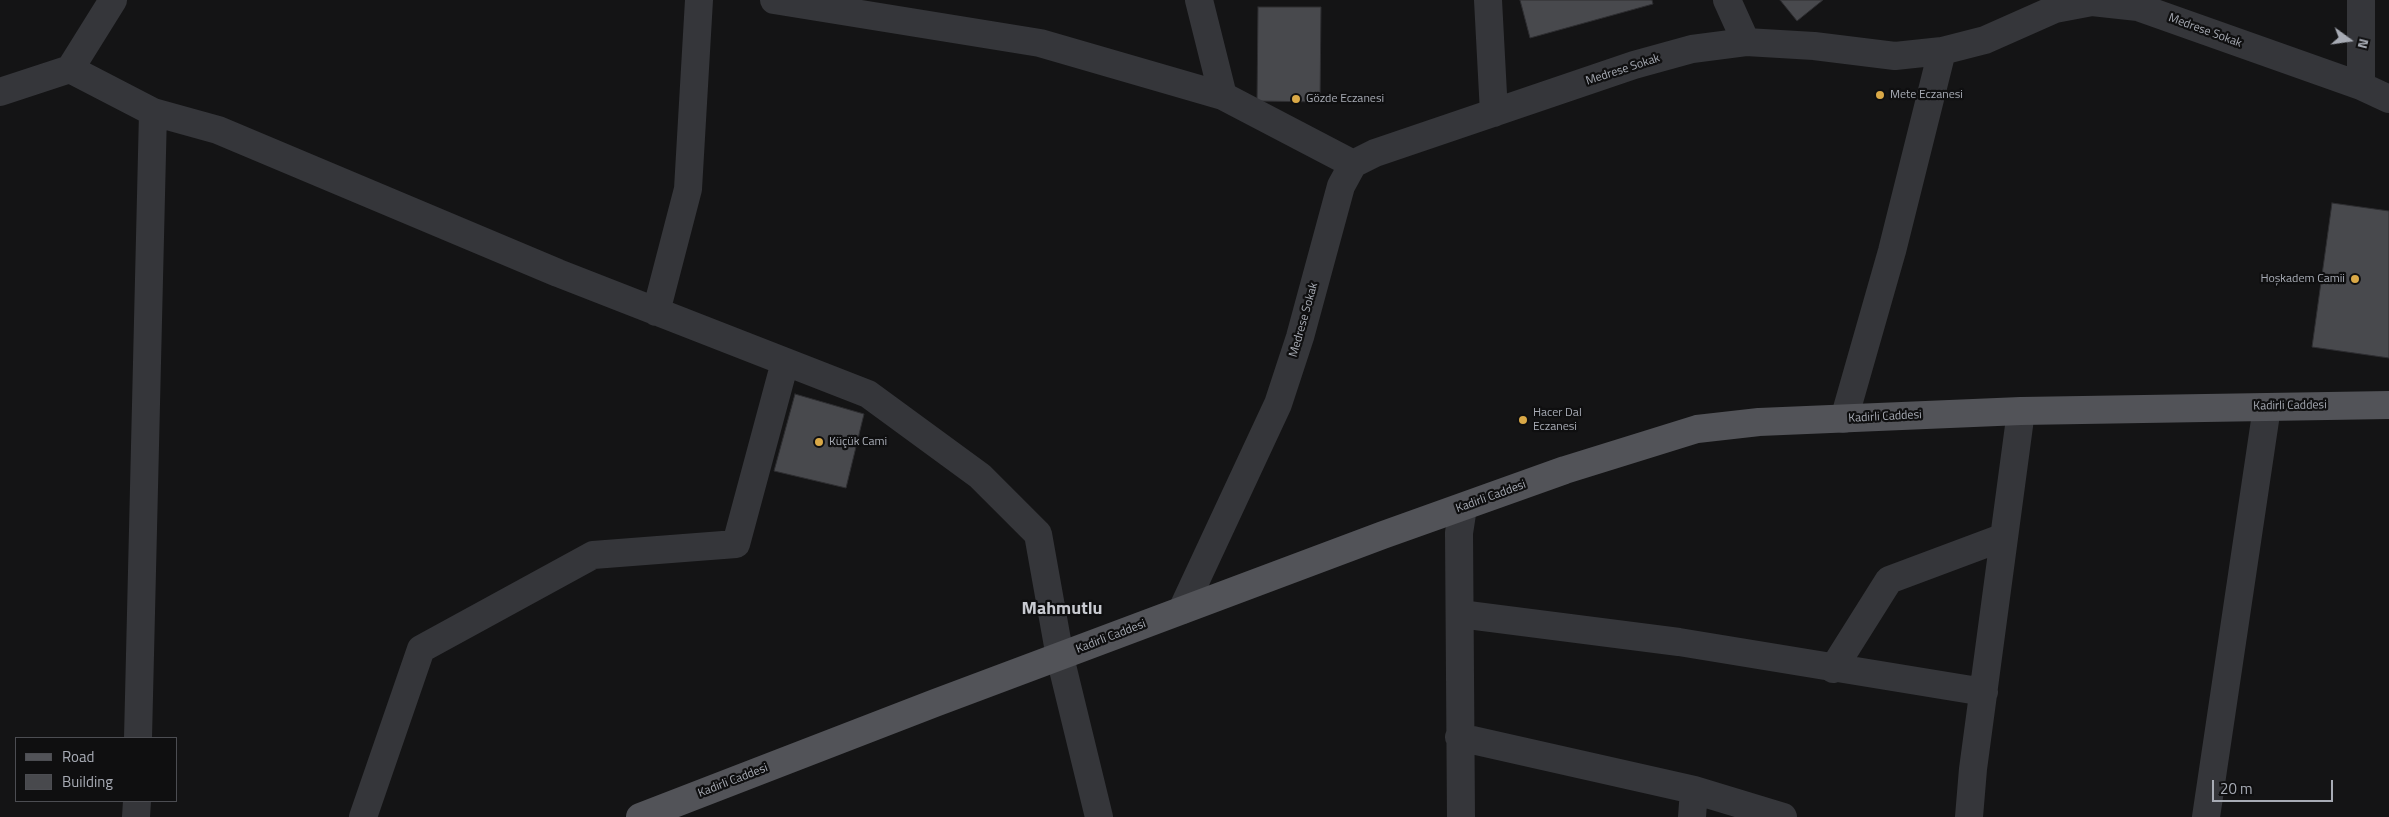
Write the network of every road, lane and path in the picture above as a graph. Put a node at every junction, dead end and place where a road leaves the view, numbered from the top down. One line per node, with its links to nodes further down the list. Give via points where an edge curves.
1 (113, 0): 12 (street)
2 (699, 0): 20 (street, via 688,189)
3 (774, 0): 9 (street)
4 (1199, 0): 15 (street)
5 (1488, 0): 18 (street)
6 (1728, 0): 10 (street)
7 (2361, 0): 13 (street)
8 (2056, 4): 11 (street, Medrese Sokak, via 1985,40); 13 (street, Medrese Sokak, via 2092,2 2138,7)
9 (907, 11): 15 (street, via 1040,43)
10 (1746, 42): 11 (street, Medrese Sokak, via 1895,56); 18 (street, Medrese Sokak, via 1692,49 1642,63)
11 (1942, 51): 25 (street, via 1892,251)
12 (70, 69): 14 (street); 17 (street)
13 (2361, 86): 16 (street, Medrese Sokak)
14 (0, 92)
15 (1224, 96): 19 (street)
16 (2389, 99)
17 (153, 112): 20 (street, via 218,130); 33 (street)
18 (1494, 113): 19 (street, Medrese Sokak, via 1375,153)
19 (1353, 164): 28 (street, Medrese Sokak, via 1341,186 1300,337 1278,404)
20 (656, 312): 21 (street)
21 (785, 362): 30 (street, via 868,394 980,476 1038,534); 38 (street, via 736,544 593,555 421,649)
22 (2389, 405): 23 (main road, Kadirli Caddesi)
23 (2267, 407): 24 (main road, Kadirli Caddesi); 45 (street)
24 (2021, 411): 25 (main road, Kadirli Caddesi); 27 (street)
25 (1844, 419): 26 (main road, Kadirli Caddesi, via 1759,422 1697,430 1626,450)
26 (1463, 507): 28 (main road, Kadirli Caddesi); 29 (street, via 1459,533)
27 (2004, 538): 31 (street, via 1889,580); 32 (street)
28 (1182, 610): 30 (main road, Kadirli Caddesi)
29 (1460, 614): 31 (street, via 1680,642); 34 (street)
30 (1060, 656): 39 (main road, Kadirli Caddesi); 40 (street)
31 (1833, 668): 32 (street)
32 (1984, 692): 44 (street)
33 (138, 737)
34 (1459, 737): 35 (street); 41 (street)
35 (1694, 790): 42 (street); 43 (street)
36 (137, 802): 37 (street)
37 (136, 817)
38 (363, 817)
39 (640, 817)
40 (1099, 817)
41 (1461, 817)
42 (1692, 817)
43 (1783, 817)
44 (1969, 817)
45 (2206, 817)

